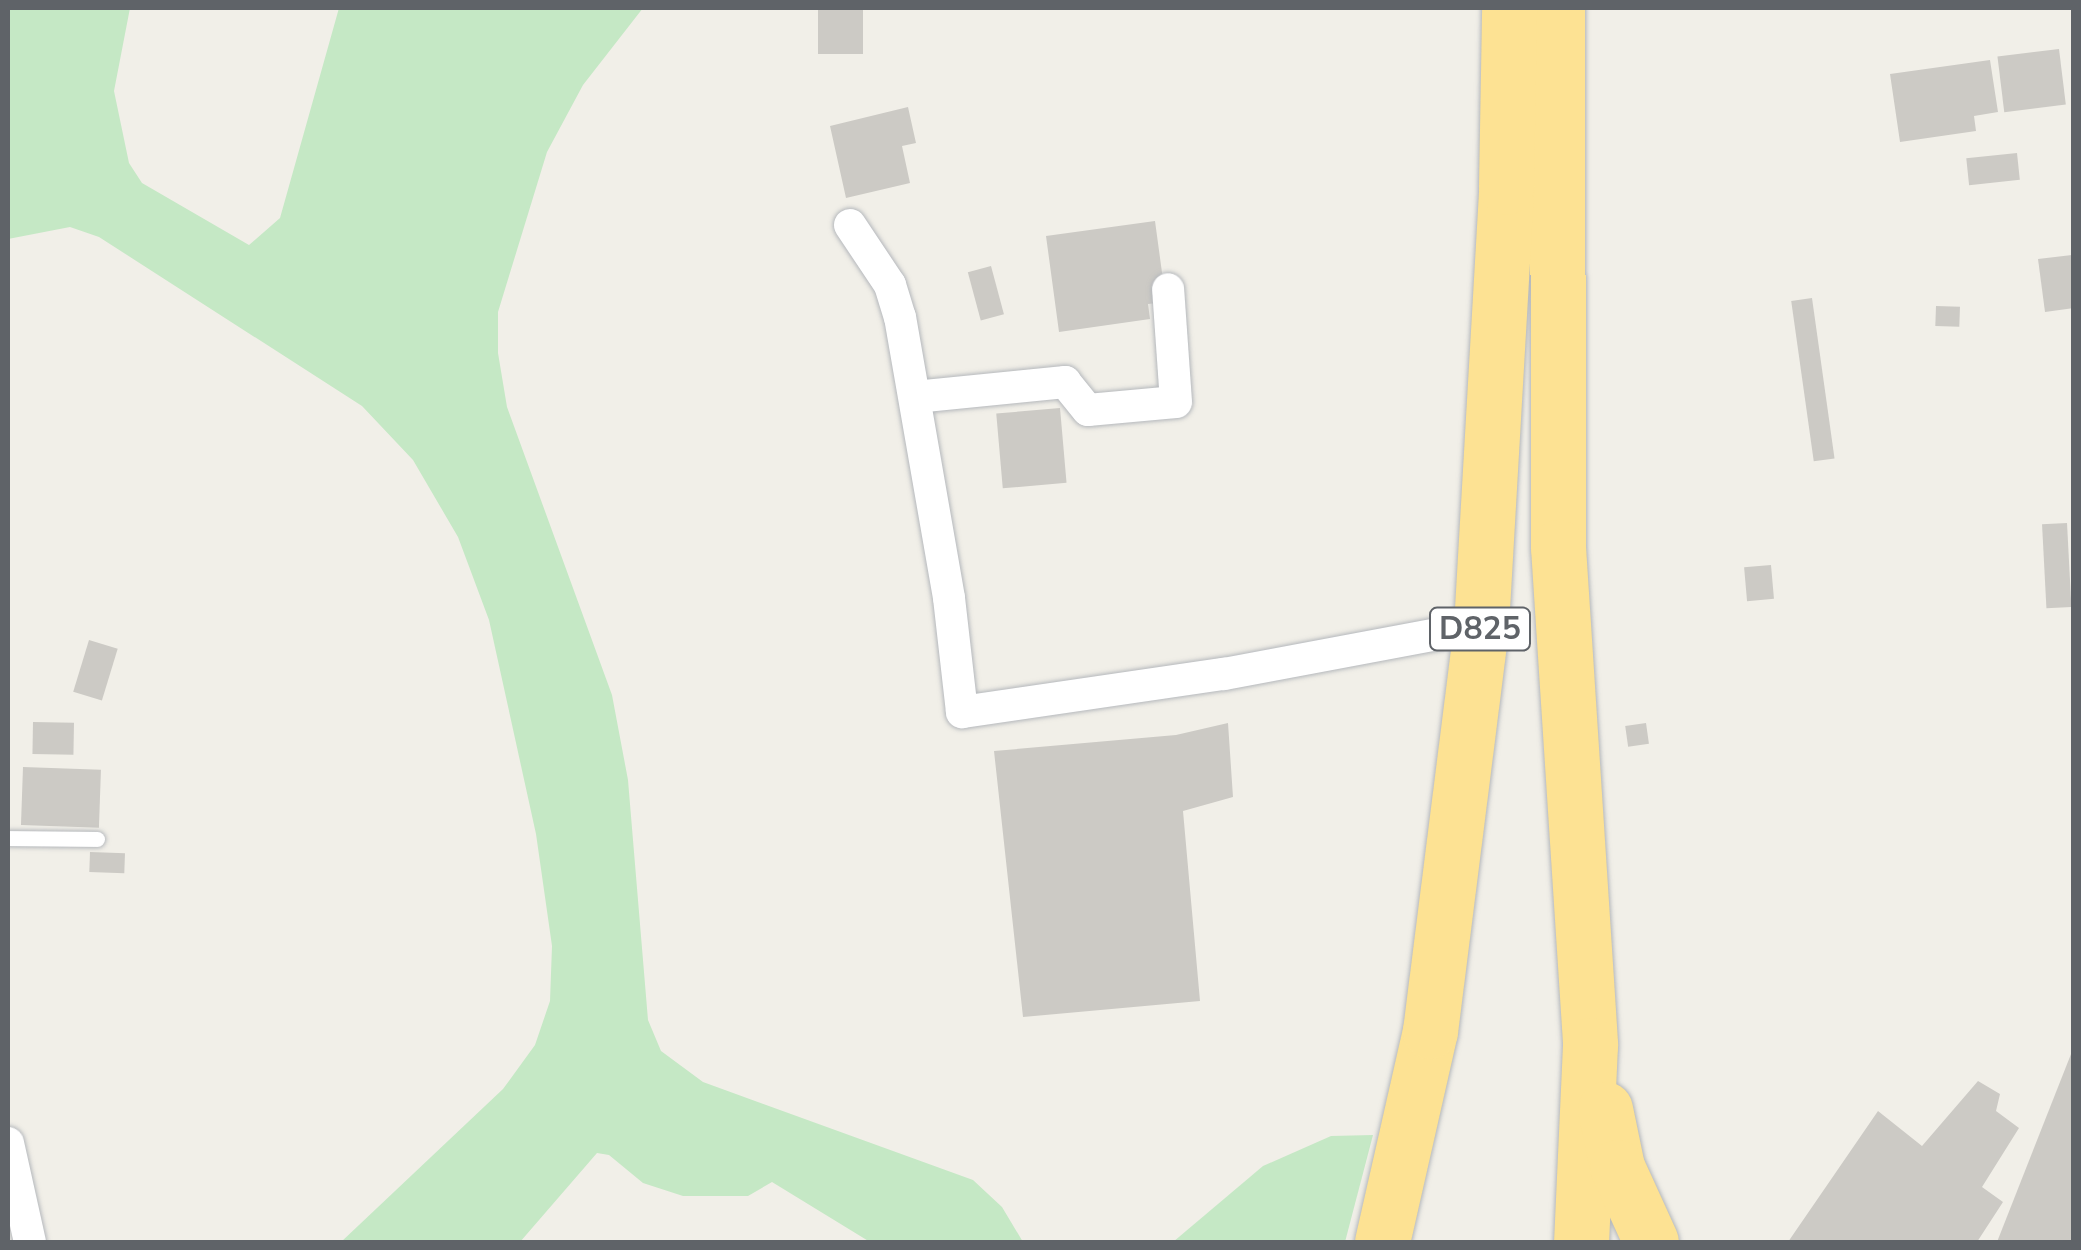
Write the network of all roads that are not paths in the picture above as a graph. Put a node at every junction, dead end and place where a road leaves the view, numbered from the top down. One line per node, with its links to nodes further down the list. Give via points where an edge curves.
1 (1509, 8): 6 (highway, D825, via 1506,187)
2 (1557, 8): 9 (highway, D825, via 1558,547)
3 (850, 225): 5 (street, via 890,285)
4 (1168, 289): 5 (street, via 1176,402 1088,410 1065,382)
5 (915, 396): 6 (street, via 962,712 1224,674)
6 (1481, 626): 12 (highway, D825, via 1430,1032)
7 (8, 838): 8 (lane)
8 (97, 839)
9 (1590, 1045): 13 (highway, D825); 14 (highway, via 1618,1167)
10 (8, 1143): 11 (street)
11 (30, 1242)
12 (1382, 1242)
13 (1581, 1242)
14 (1652, 1242)

